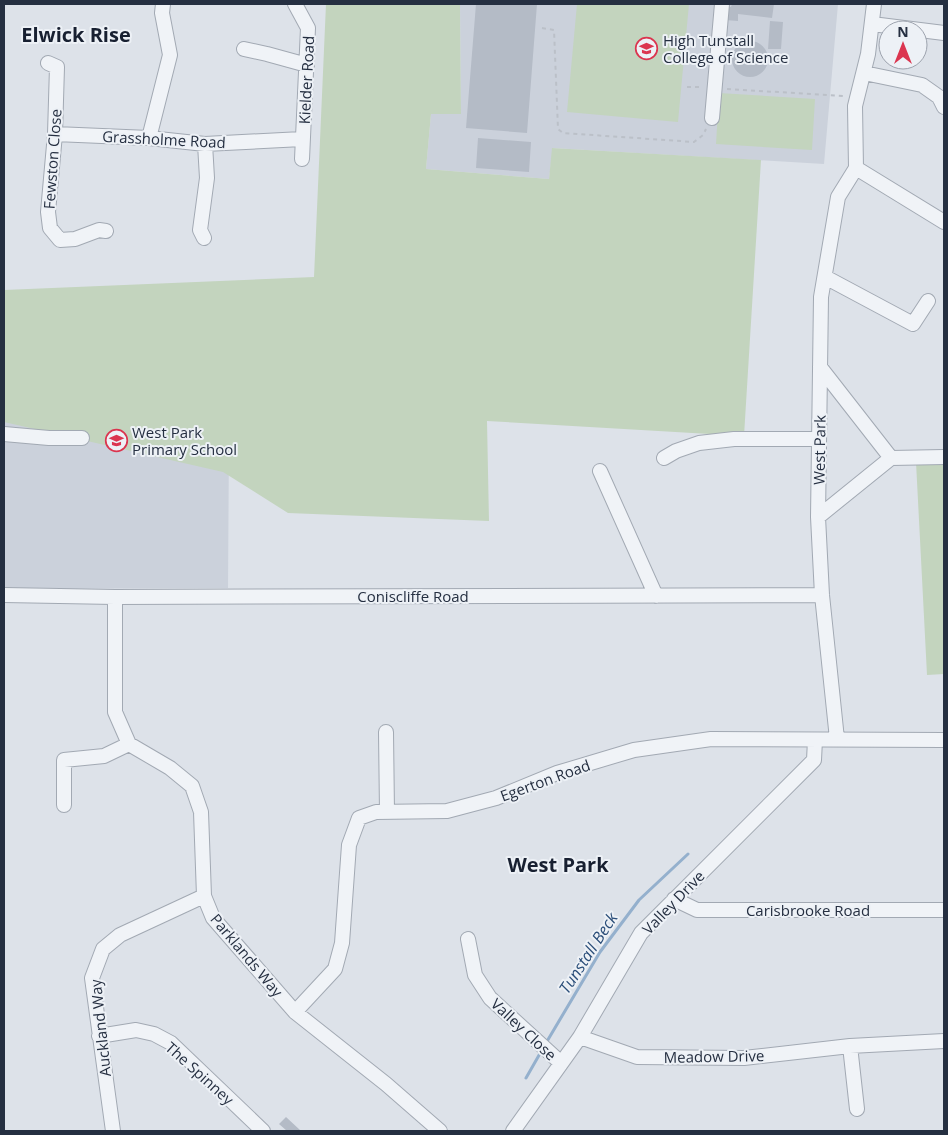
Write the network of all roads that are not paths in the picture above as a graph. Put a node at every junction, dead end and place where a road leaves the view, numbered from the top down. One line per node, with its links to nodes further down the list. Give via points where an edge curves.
1 (164, 4): 14 (street, via 162,13 170,55)
2 (295, 4): 9 (street, Kielder Road, via 308,28)
3 (722, 4): 12 (street)
4 (874, 4): 5 (street)
5 (872, 24): 6 (street); 10 (street)
6 (944, 33)
7 (244, 50): 9 (street)
8 (48, 63): 13 (street, Fewston Close, via 57,67)
9 (307, 65): 15 (street, Kielder Road)
10 (864, 74): 11 (street, via 922,85 938,97); 18 (street, via 855,106)
11 (944, 107)
12 (712, 118)
13 (55, 134): 14 (street, Grassholme Road); 20 (street, Fewston Close, via 48,212 50,228 60,240)
14 (149, 138): 16 (street, Grassholme Road)
15 (302, 139): 16 (street, Grassholme Road); 17 (street, Kielder Road)
16 (205, 144): 21 (street, via 207,178 200,230)
17 (302, 159)
18 (856, 168): 19 (street); 22 (street, West Park, via 838,197)
19 (944, 222)
20 (106, 231)
21 (204, 238)
22 (825, 277): 23 (street, via 913,324); 24 (street, West Park)
23 (928, 301)
24 (820, 367): 27 (street, West Park); 30 (street)
25 (4, 434): 26 (street)
26 (82, 438)
27 (819, 440): 29 (street, via 734,439 699,443); 32 (street, West Park)
28 (944, 457): 30 (street)
29 (664, 458)
30 (891, 458): 32 (street)
31 (600, 471): 35 (street)
32 (818, 516): 34 (street, West Park)
33 (4, 595): 36 (street, Coniscliffe Road)
34 (822, 595): 35 (street, Coniscliffe Road); 38 (street, West Park)
35 (656, 596): 36 (street, Coniscliffe Road)
36 (115, 598): 41 (street, via 115,712)
37 (386, 732): 43 (street)
38 (837, 739): 39 (street, Egerton Road); 40 (street, Egerton Road)
39 (815, 740): 43 (street, Egerton Road, via 711,740 634,750 557,773 496,798 447,811); 45 (street, Valley Drive, via 814,760)
40 (944, 740)
41 (129, 744): 42 (street, via 104,756 64,760); 44 (street, Parklands Way, via 170,768 192,786 201,812)
42 (64, 805)
43 (387, 812): 48 (street, Egerton Road, via 359,818 349,845 342,942 335,969)
44 (204, 896): 48 (street, Parklands Way, via 213,918); 49 (street, Auckland Way, via 120,936 103,949 92,978)
45 (674, 899): 46 (street, Carisbrooke Road, via 697,910); 50 (street, Valley Drive, via 641,933)
46 (944, 910)
47 (468, 939): 53 (street, Valley Close, via 475,975 490,998)
48 (295, 1012): 57 (street, Parklands Way)
49 (99, 1036): 55 (street, Auckland Way); 56 (street, The Spinney, via 136,1030 154,1034 171,1043)
50 (580, 1036): 52 (street, Meadow Drive, via 637,1057 744,1058); 53 (street, Valley Drive)
51 (944, 1041): 52 (street, Meadow Drive)
52 (850, 1046): 54 (street)
53 (561, 1063): 58 (street, Valley Drive)
54 (857, 1109)
55 (113, 1131)
56 (263, 1131)
57 (440, 1131)
58 (514, 1131)

